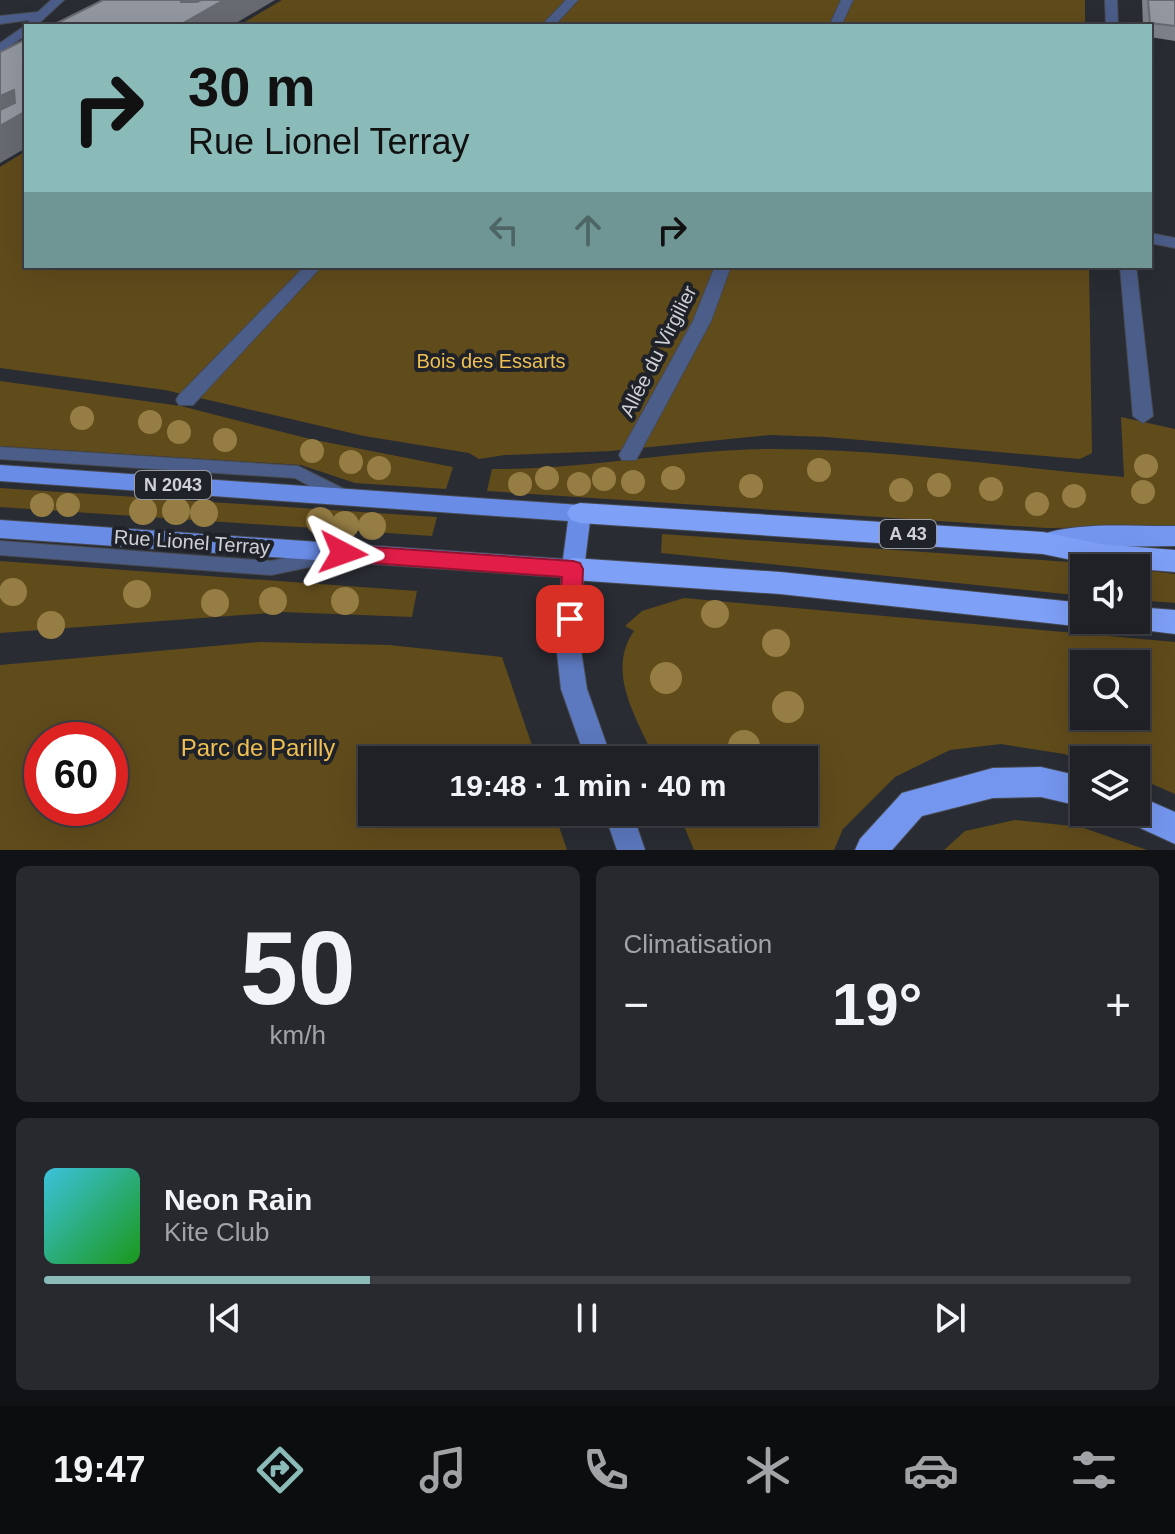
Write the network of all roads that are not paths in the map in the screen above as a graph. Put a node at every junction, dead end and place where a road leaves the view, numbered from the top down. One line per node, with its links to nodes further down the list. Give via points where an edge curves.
1 (58, 0): 5 (street)
2 (572, 0): 8 (street)
3 (847, 0): 9 (street)
4 (1111, 0): 10 (street)
5 (43, 15): 6 (street); 7 (street)
6 (0, 20)
7 (33, 24)
8 (549, 24)
9 (836, 24)
10 (1112, 24)
11 (24, 31): 12 (street)
12 (0, 49)
13 (1152, 238): 14 (street)
14 (1175, 243)
15 (312, 268): 18 (street)
16 (722, 268): 21 (street, Allée du Virgilier, via 702,321)
17 (1128, 268): 19 (street)
18 (186, 400)
19 (1143, 416)
20 (0, 453): 23 (lane, via 298,472)
21 (629, 455)
22 (0, 473): 23 (main road, N 2043)
23 (345, 497): 24 (main road, N 2043)
24 (580, 513): 27 (highway, A 43); 31 (main road)
25 (0, 529): 29 (main road, Rue Lionel Terray)
26 (1175, 536): 27 (highway)
27 (1043, 543): 30 (highway, A 43, via 1100,555)
28 (0, 548): 29 (lane, via 271,568)
29 (343, 553): 31 (main road, Rue Lionel Terray)
30 (1175, 561)
31 (573, 569): 32 (highway, via 780,583); 35 (main road, via 568,644 574,689)
32 (1070, 614)
33 (1150, 620): 34 (highway)
34 (1175, 622)
35 (594, 746)
36 (1070, 789): 41 (highway, via 1041,782 993,783 913,804)
37 (1150, 816): 39 (highway)
38 (623, 826): 40 (main road)
39 (1175, 828)
40 (631, 850)
41 (871, 850)

